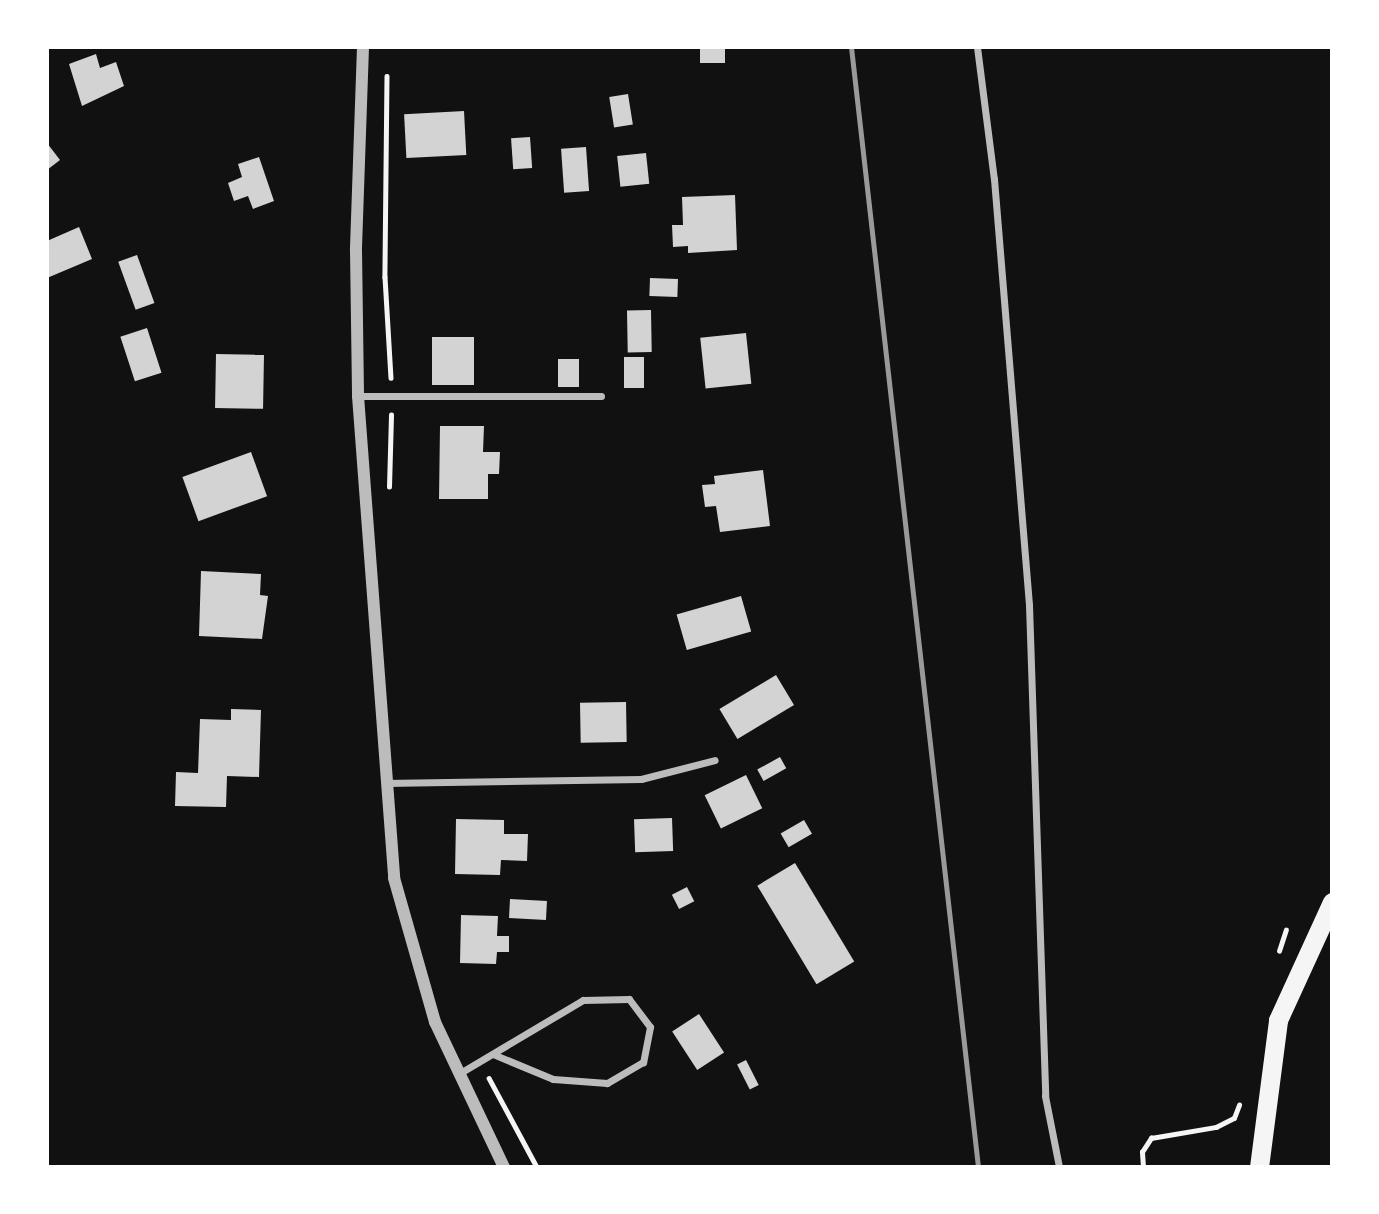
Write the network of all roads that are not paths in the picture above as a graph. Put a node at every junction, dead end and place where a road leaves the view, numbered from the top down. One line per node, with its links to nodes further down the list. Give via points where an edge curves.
1 (363, 47): 3 (street, via 356,250)
2 (977, 47): 11 (street, via 994,179 1029,605 1045,1096)
3 (358, 396): 4 (street); 6 (street)
4 (601, 396)
5 (715, 760): 6 (street, via 641,779)
6 (384, 783): 9 (street, via 394,878 435,1022)
7 (1332, 902): 12 (highway, via 1278,1020)
8 (495, 1055): 8 (street, via 583,1000 629,999 650,1027 643,1062 607,1083 553,1079); 9 (street)
9 (460, 1073): 10 (street)
10 (504, 1167)
11 (1059, 1167)
12 (1259, 1167)

